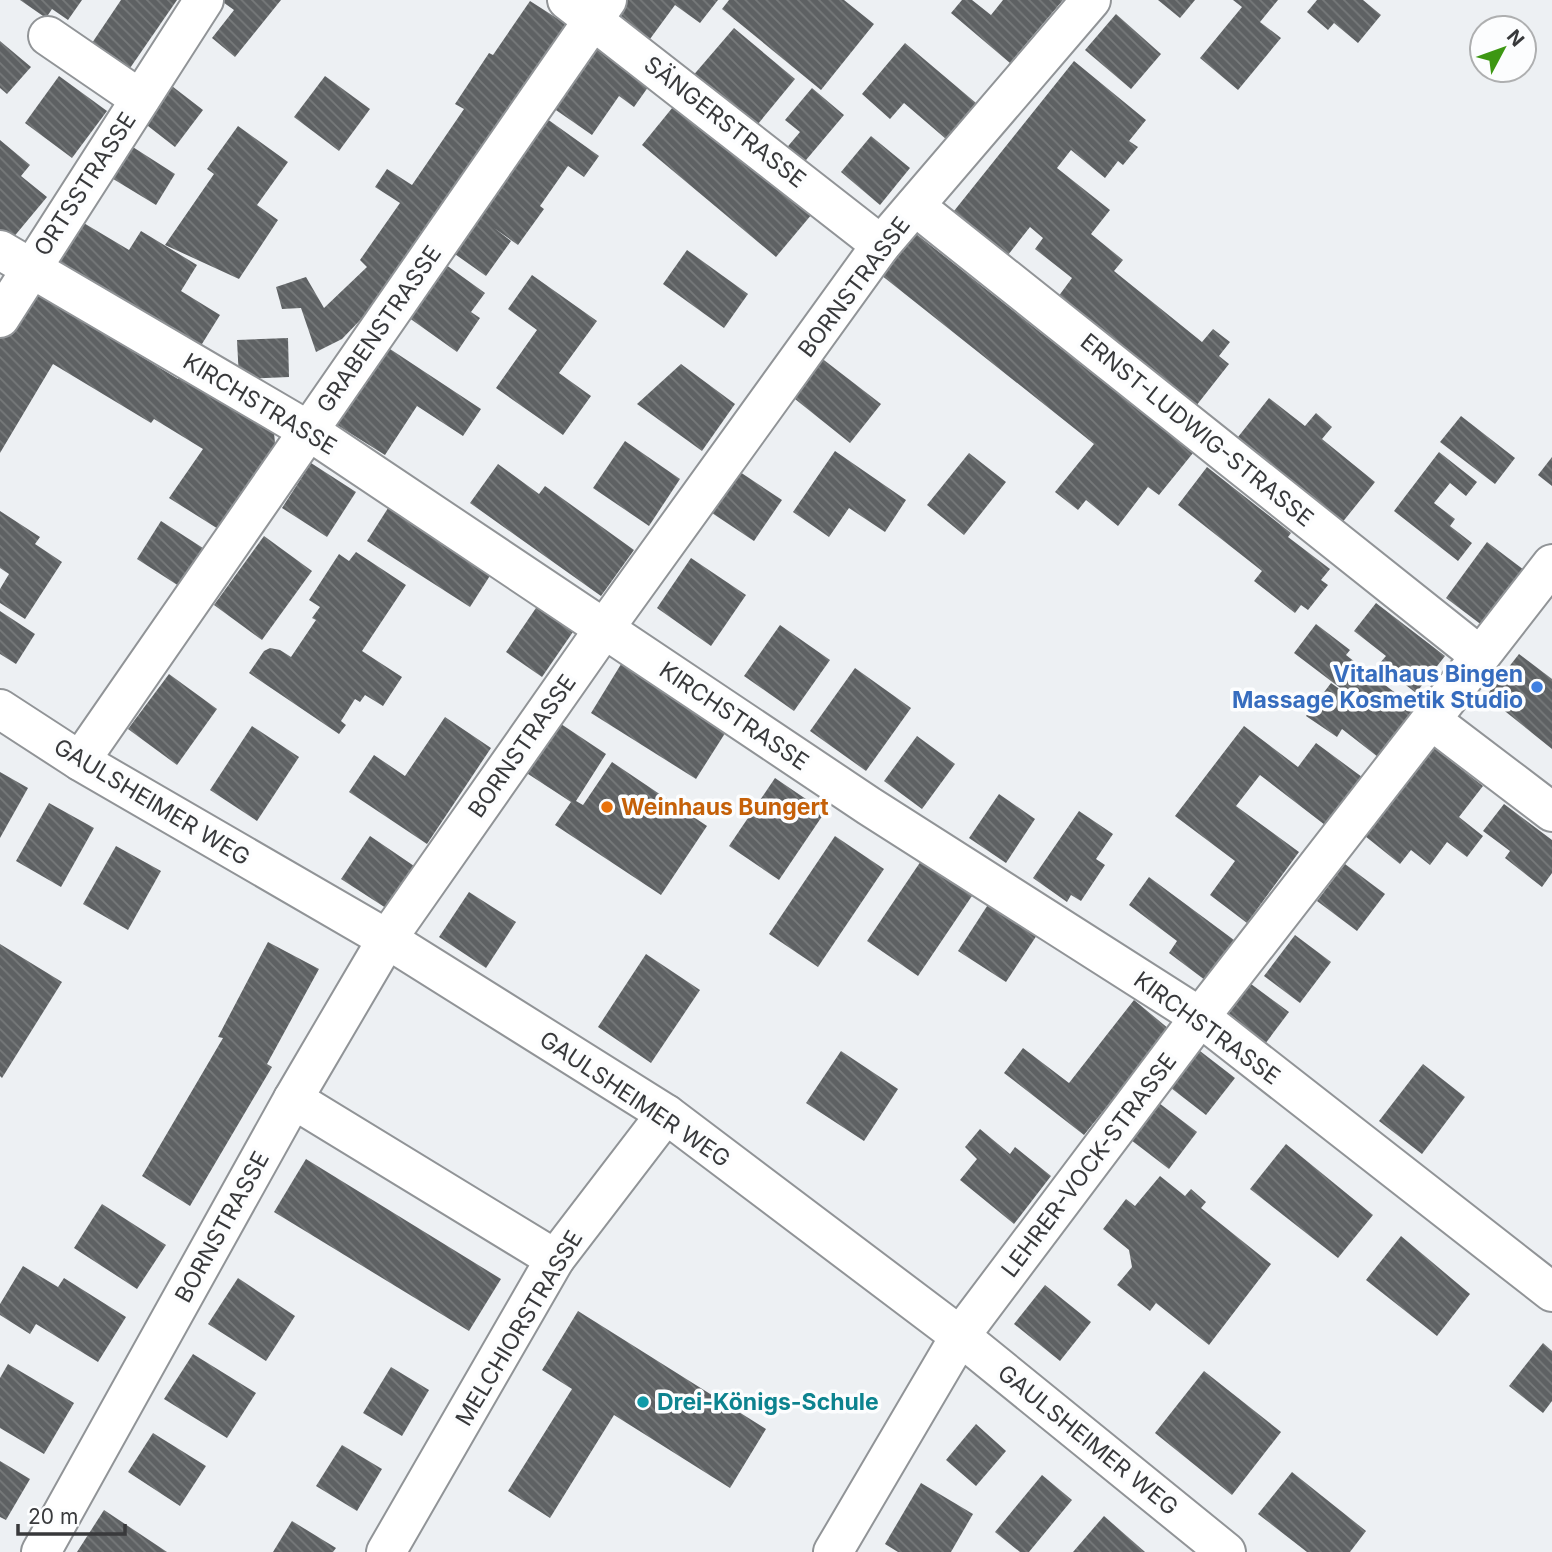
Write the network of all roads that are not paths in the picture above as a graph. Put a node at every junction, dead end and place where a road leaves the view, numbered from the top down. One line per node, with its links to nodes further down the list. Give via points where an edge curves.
1 (204, 0): 5 (street, ORTSSTRASSE)
2 (1091, 0): 6 (street, BORNSTRASSE)
3 (589, 7): 7 (street, SÄNGERSTRASSE); 10 (street, GRABENSTRASSE)
4 (48, 36): 5 (street, ORTSSTRASSE)
5 (140, 99): 8 (street, ORTSSTRASSE)
6 (915, 206): 7 (street, BORNSTRASSE); 13 (street, ERNST-LUDWIG-STRASSE)
7 (881, 245): 12 (street, BORNSTRASSE)
8 (15, 259): 9 (street, ORTSSTRASSE); 10 (street, KIRCHSTRASSE)
9 (0, 318)
10 (309, 431): 12 (street, KIRCHSTRASSE); 16 (street, GRABENSTRASSE)
11 (1552, 564): 13 (street, LEHRER-VOCK-STRASSE)
12 (604, 629): 18 (street, BORNSTRASSE); 19 (street, KIRCHSTRASSE, via 869,806)
13 (1479, 655): 15 (street, LEHRER-VOCK-STRASSE)
14 (0, 709): 16 (street, GAULSHEIMER WEG)
15 (1431, 720): 17 (street); 19 (street, LEHRER-VOCK-STRASSE)
16 (80, 761): 18 (street, GAULSHEIMER WEG)
17 (1552, 812)
18 (387, 939): 20 (street, BORNSTRASSE); 21 (street, GAULSHEIMER WEG)
19 (1200, 1017): 23 (street, KIRCHSTRASSE); 24 (street, LEHRER-VOCK-STRASSE)
20 (293, 1099): 22 (street); 25 (street, BORNSTRASSE)
21 (666, 1114): 22 (street, MELCHIORSTRASSE); 24 (street, GAULSHEIMER WEG)
22 (555, 1259): 26 (street, MELCHIORSTRASSE)
23 (1552, 1292)
24 (960, 1336): 27 (street, LEHRER-VOCK-STRASSE); 28 (street, GAULSHEIMER WEG)
25 (41, 1552)
26 (386, 1552)
27 (833, 1552)
28 (1226, 1552)

